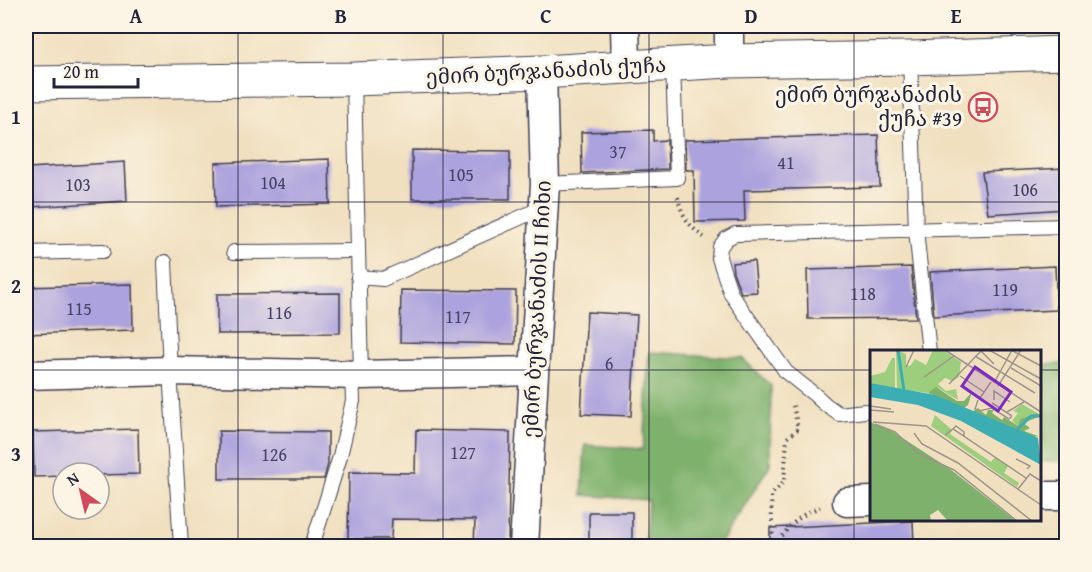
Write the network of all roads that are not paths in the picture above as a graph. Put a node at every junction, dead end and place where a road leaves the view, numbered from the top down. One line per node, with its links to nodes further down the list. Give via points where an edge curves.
1 (625, 26): 7 (street)
2 (729, 26): 5 (street)
3 (1066, 53): 4 (street, ემირ ბურჯანაძის ქუჩა)
4 (910, 58): 5 (street, ემირ ბურჯანაძის ქუჩა); 13 (lane)
5 (729, 61): 6 (street, ემირ ბურჯანაძის ქუჩა)
6 (673, 64): 7 (street, ემირ ბურჯანაძის ქუჩა); 11 (lane, via 677,178)
7 (626, 66): 8 (street, ემირ ბურჯანაძის ქუჩა)
8 (542, 72): 9 (street, ემირ ბურჯანაძის ქუჩა); 11 (street, ემირ ბურჯანაძის II ჩიხი)
9 (354, 80): 10 (street, ემირ ბურჯანაძის ქუჩა); 15 (lane)
10 (26, 83)
11 (544, 195): 19 (lane, via 383,279); 22 (street, ემირ ბურჯანაძის II ჩიხი)
12 (1066, 226): 13 (lane)
13 (916, 230): 20 (lane); 25 (lane, via 735,234 720,247 719,258 731,294 786,372 839,414)
14 (103, 251): 17 (lane)
15 (357, 251): 16 (lane); 19 (lane)
16 (234, 252)
17 (26, 253)
18 (165, 262): 21 (lane)
19 (358, 277): 24 (lane)
20 (929, 350)
21 (170, 371): 23 (street); 24 (street); 28 (lane)
22 (533, 371): 24 (street); 30 (street, ემირ ბურჯანაძის II ჩიხი)
23 (26, 375)
24 (356, 375): 29 (lane, via 342,448)
25 (865, 411)
26 (1041, 496): 27 (street)
27 (1066, 496)
28 (181, 546)
29 (312, 546)
30 (524, 546)

